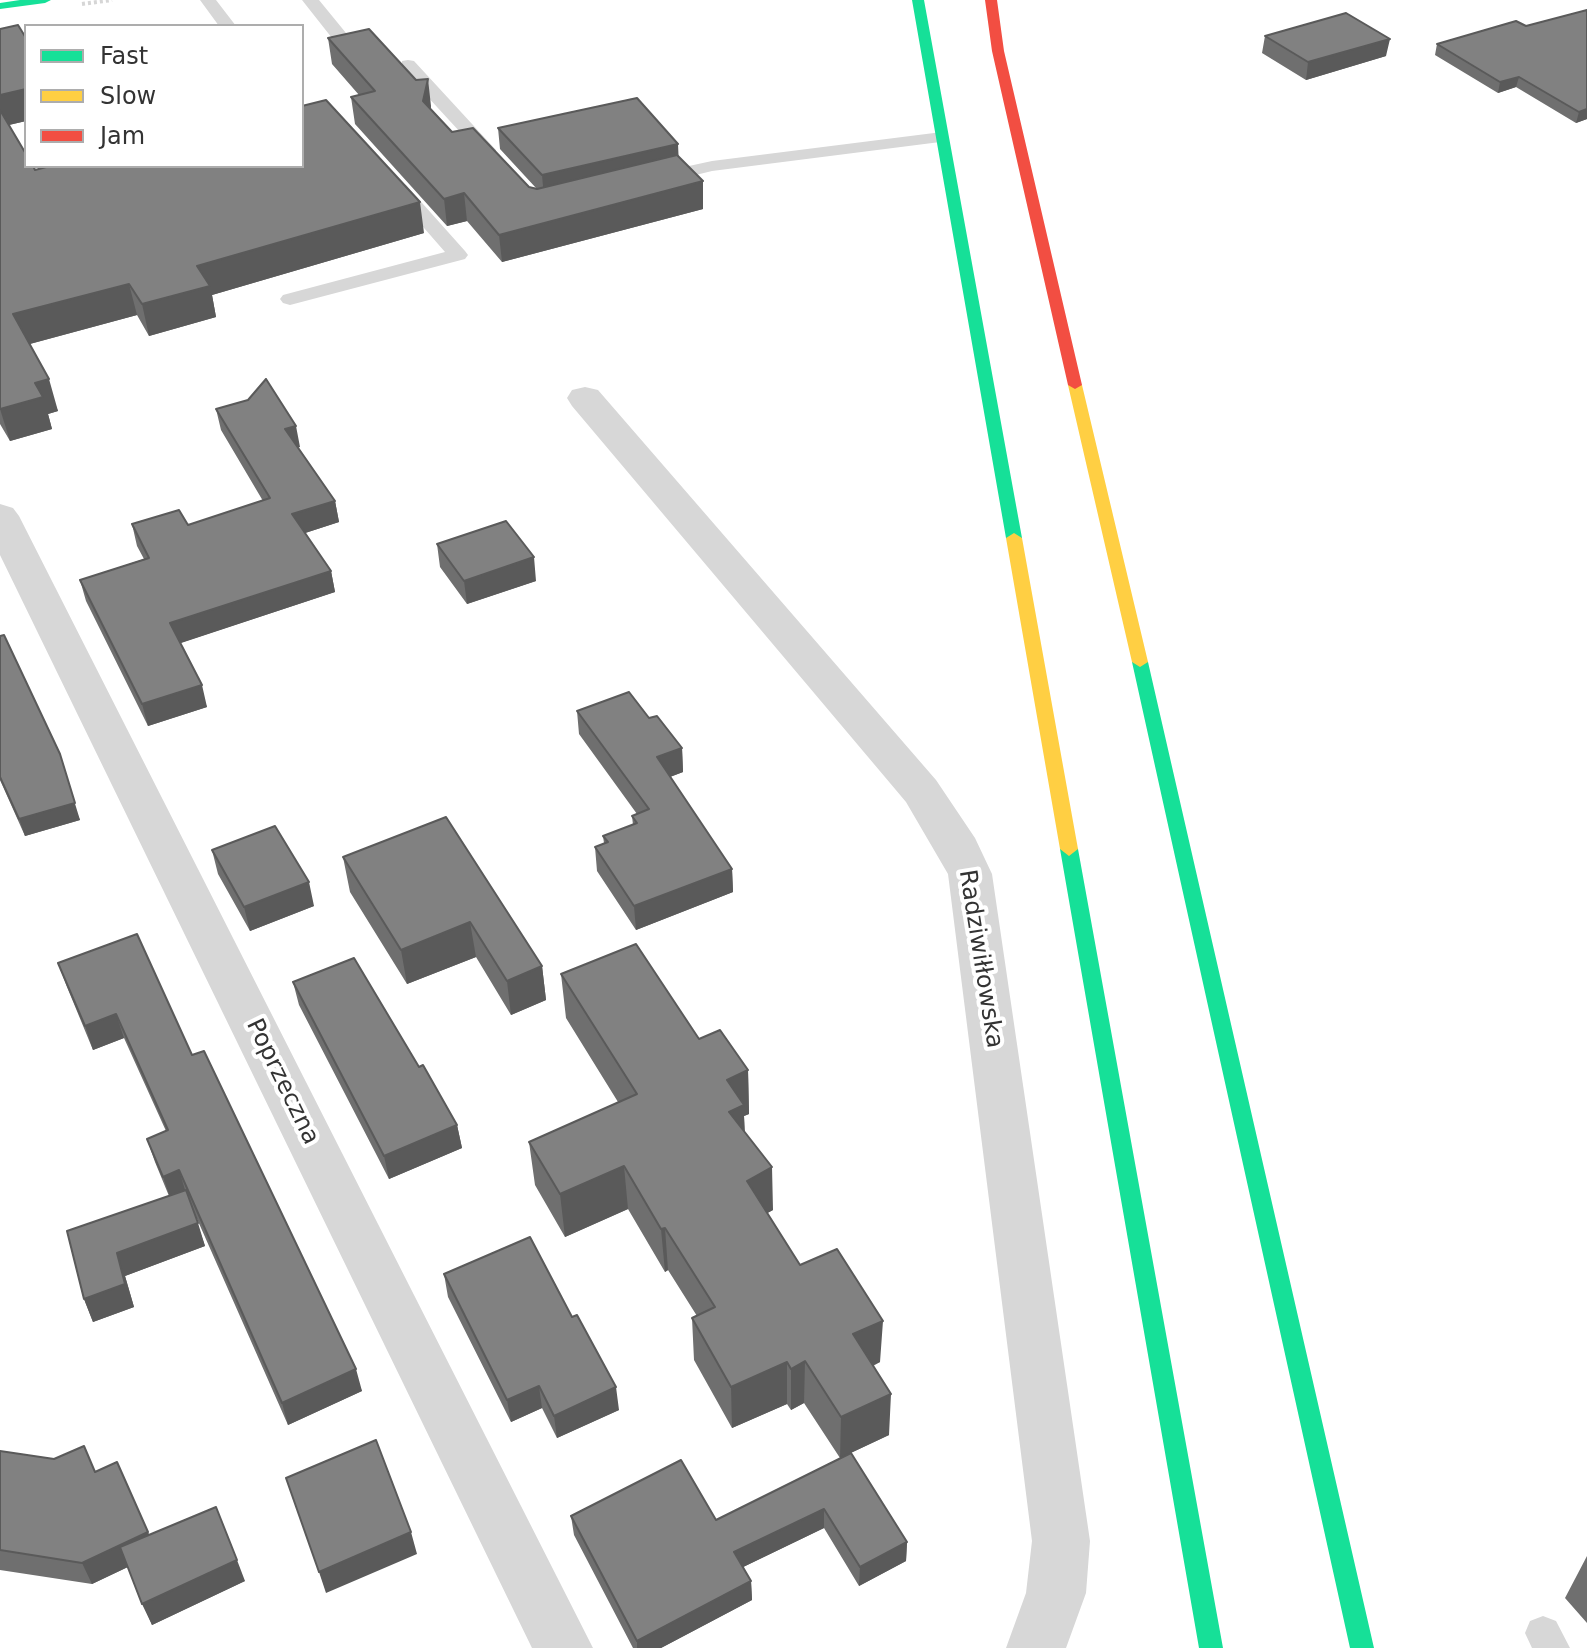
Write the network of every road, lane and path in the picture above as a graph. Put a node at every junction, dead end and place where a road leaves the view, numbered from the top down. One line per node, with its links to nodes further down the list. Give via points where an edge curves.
1 (45, 0): 6 (street)
2 (208, 0): 7 (lane)
3 (310, 0): 8 (lane)
4 (918, 0): 10 (street)
5 (991, 0): 20 (street, via 1004,78)
6 (0, 6)
7 (226, 24)
8 (349, 48)
9 (408, 65): 11 (lane)
10 (942, 137): 13 (lane, via 712,166); 19 (street)
11 (500, 164)
12 (385, 173): 14 (lane, via 458,255)
13 (640, 183)
14 (290, 299)
15 (585, 398): 18 (street, Radziwiłłowska, via 921,791 970,874 1061,1541 1056,1593)
16 (0, 516): 17 (street, Poprzeczna)
17 (563, 1648)
18 (1036, 1648)
19 (1211, 1648)
20 (1362, 1648)

